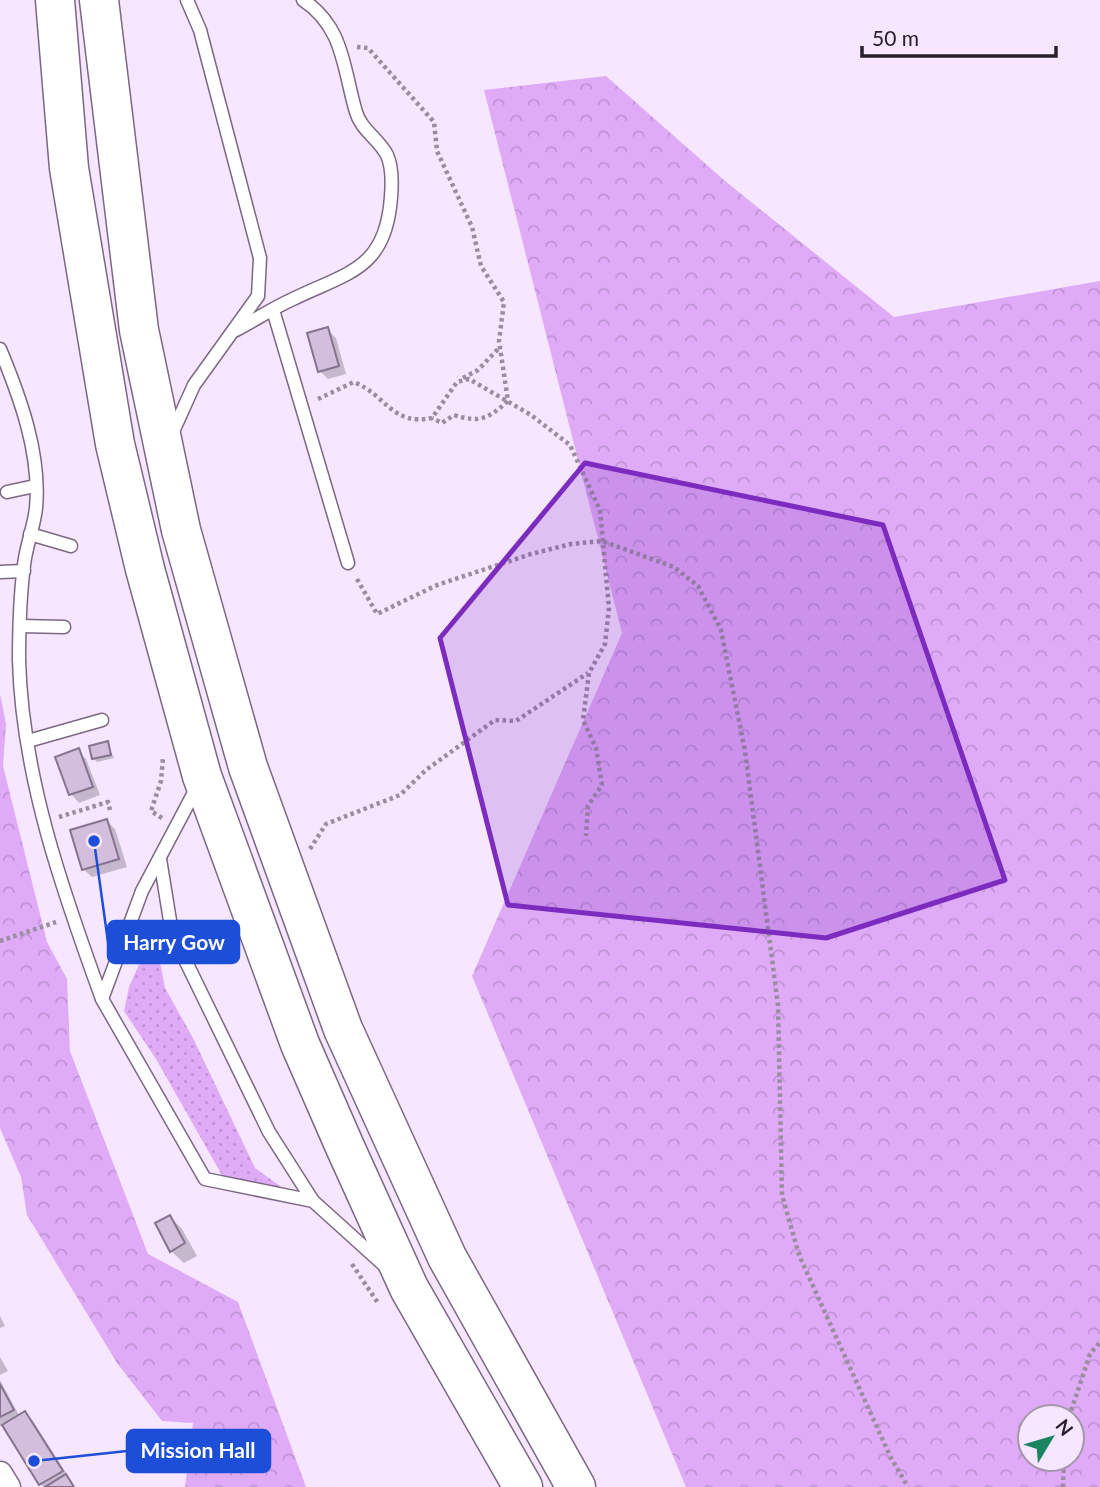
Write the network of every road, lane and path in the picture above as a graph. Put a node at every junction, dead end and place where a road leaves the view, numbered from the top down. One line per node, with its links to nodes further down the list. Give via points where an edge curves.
1 (55, 0): 29 (highway, via 69,168 115,443)
2 (99, 0): 15 (highway, via 139,330)
3 (187, 0): 7 (lane, via 201,30 260,258 258,296)
4 (303, 0): 5 (lane, via 321,12)
5 (339, 45): 6 (lane, via 358,120 387,155 392,183 389,222 374,256 354,273); 8 (path, via 368,48 434,122 437,152 472,227 481,265 503,302)
6 (273, 310): 7 (lane); 13 (lane)
7 (235, 331): 15 (lane, via 194,385)
8 (500, 347): 11 (path, via 478,370); 12 (path)
9 (0, 349): 10 (lane)
10 (5, 376): 16 (lane, via 21,402)
11 (457, 382): 12 (path, via 468,379); 14 (path)
12 (508, 401): 14 (path, via 489,417 454,415 443,422); 19 (path, via 570,445 600,510)
13 (302, 407): 14 (path, via 354,382 371,390 400,418); 21 (lane)
14 (432, 418)
15 (164, 455): 45 (highway, via 248,767 343,1029 447,1257)
16 (35, 486): 17 (lane); 18 (lane)
17 (7, 492)
18 (30, 534): 20 (lane); 23 (lane)
19 (602, 541): 21 (path, via 519,558 437,585 377,614); 26 (path, via 608,608 605,644); 46 (path, via 674,567 698,586 721,630 746,751 778,1005 782,1195 799,1255)
20 (71, 546)
21 (348, 563)
22 (0, 572): 23 (lane)
23 (24, 572): 24 (lane)
24 (21, 626): 25 (lane); 28 (lane, via 19,661)
25 (64, 627)
26 (589, 673): 32 (path, via 583,720 596,748 601,785 588,806); 34 (path, via 516,720 495,720 426,770 400,795 326,824)
27 (102, 720): 28 (lane)
28 (28, 741): 31 (lane)
29 (202, 776): 33 (lane); 39 (highway, via 300,1044)
30 (110, 810): 31 (path, via 108,802)
31 (45, 821): 37 (lane)
32 (586, 836)
33 (160, 859): 37 (lane, via 142,891); 38 (lane, via 172,933 269,1132)
34 (302, 859)
35 (58, 921): 36 (path)
36 (0, 941)
37 (102, 999): 38 (lane, via 205,1180)
38 (313, 1201): 39 (lane)
39 (409, 1288): 44 (highway)
40 (1100, 1342): 41 (path, via 1090,1354)
41 (1074, 1403)
42 (0, 1474): 43 (street)
43 (8, 1487)
44 (523, 1487)
45 (576, 1487)
46 (908, 1487)

